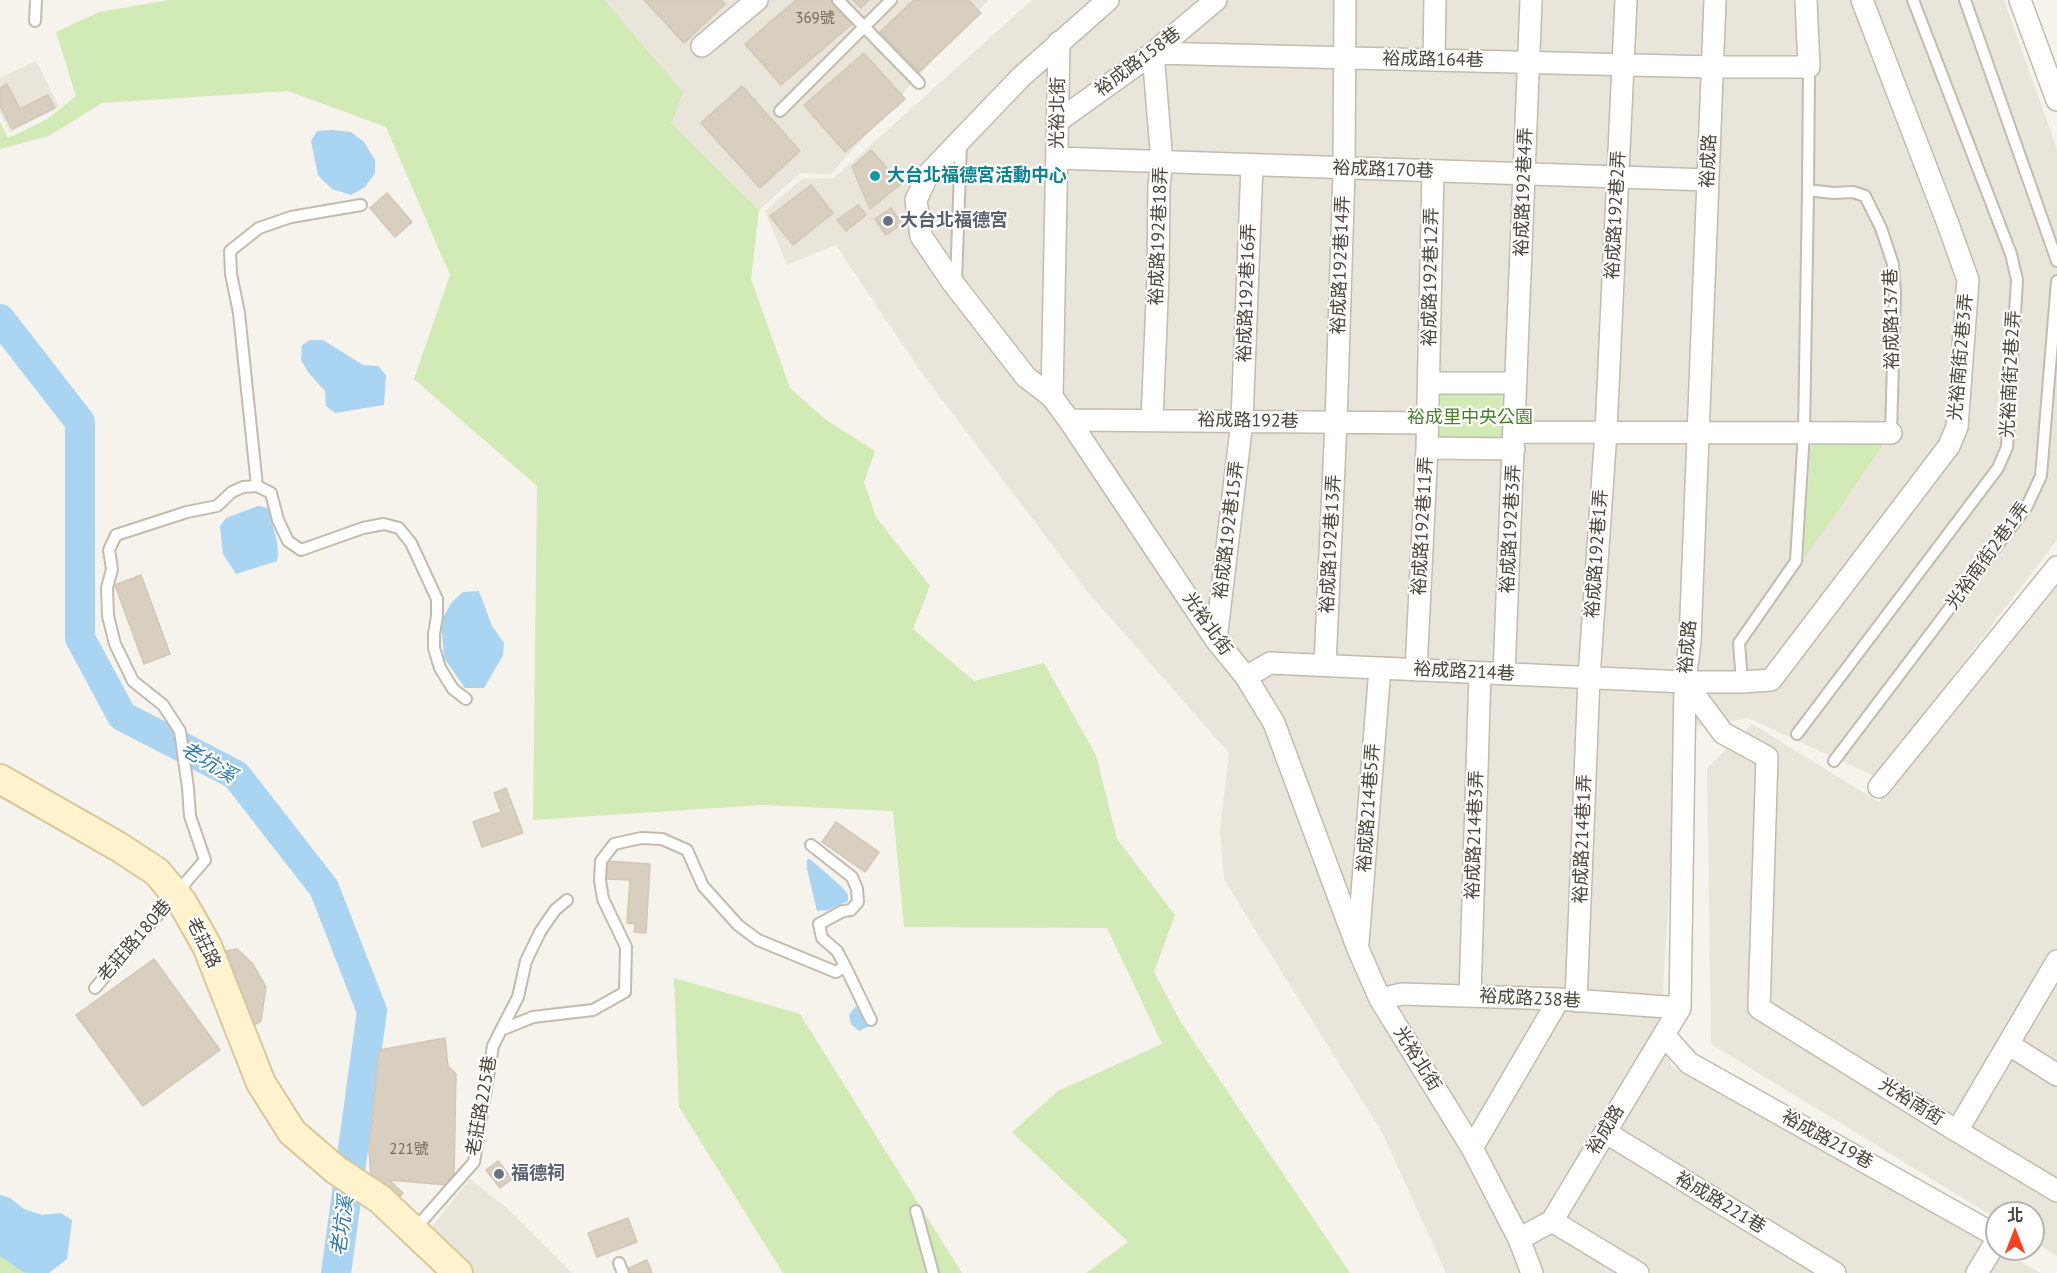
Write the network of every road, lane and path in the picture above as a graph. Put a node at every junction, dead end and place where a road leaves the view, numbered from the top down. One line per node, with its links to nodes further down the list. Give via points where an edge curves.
1 (36, 0): 17 (lane)
2 (757, 0): 20 (street)
3 (838, 0): 18 (lane)
4 (891, 0): 18 (lane)
5 (1108, 0): 19 (street)
6 (1216, 0): 21 (street, 裕成路158巷)
7 (1345, 0): 22 (street, 裕成路192巷14弄)
8 (1435, 0): 23 (street)
9 (1531, 0): 24 (street, 裕成路192巷4弄)
10 (1626, 0): 25 (street, 裕成路192巷2弄)
11 (1715, 0): 26 (street, 裕成路)
12 (1806, 0): 27 (street)
13 (1862, 0): 71 (street, 光裕南街2巷3弄, via 1968,280 1957,427 1949,446 1771,680)
14 (1913, 0): 73 (lane, 光裕南街2巷2弄, via 2013,263 2016,280 2007,447 1998,468)
15 (1965, 0): 43 (lane)
16 (2020, 0): 29 (street)
17 (35, 21)
18 (865, 28): 28 (lane); 30 (lane)
19 (1059, 42): 31 (street, 光裕北街); 32 (street)
20 (702, 46)
21 (1154, 53): 22 (street, 裕成路164巷); 31 (street, 裕成路158巷); 34 (street, 裕成路192巷18弄)
22 (1345, 58): 23 (street, 裕成路164巷); 36 (street, 裕成路192巷14弄)
23 (1434, 60): 24 (street, 裕成路164巷)
24 (1529, 63): 25 (street, 裕成路164巷); 38 (street, 裕成路192巷4弄)
25 (1624, 65): 26 (street, 裕成路164巷); 39 (street, 裕成路192巷2弄)
26 (1713, 67): 27 (street, 裕成路164巷); 40 (street, 裕成路)
27 (1809, 67): 41 (lane)
28 (919, 83)
29 (2057, 100)
30 (780, 111)
31 (1058, 121): 33 (street, 光裕北街)
32 (961, 140): 45 (lane); 45 (street, via 928,174 916,200 921,236)
33 (1057, 158): 34 (street, 裕成路170巷); 48 (street, 光裕北街)
34 (1162, 162): 35 (street, 裕成路170巷); 50 (street, 裕成路192巷18弄)
35 (1252, 165): 36 (street, 裕成路170巷); 51 (street, 裕成路192巷16弄)
36 (1344, 168): 37 (street, 裕成路170巷); 52 (street, 裕成路192巷14弄)
37 (1433, 172): 38 (street, 裕成路170巷); 46 (street, 裕成路192巷12弄)
38 (1526, 175): 39 (street, 裕成路170巷); 47 (street, 裕成路192巷4弄)
39 (1618, 178): 40 (street, 裕成路170巷); 54 (street, 裕成路192巷2弄)
40 (1708, 180): 55 (street, 裕成路)
41 (1808, 190): 56 (lane); 57 (lane, 裕成路137巷, via 1865,196 1881,228 1893,264 1895,293)
42 (361, 205): 60 (lane, via 291,217 259,228 230,250)
43 (2057, 261)
44 (2057, 281): 74 (lane, 光裕南街2巷1弄, via 2041,476 2027,506)
45 (956, 288): 48 (street, via 1026,377)
46 (1429, 383): 47 (street); 53 (street, 裕成路192巷11弄)
47 (1516, 383): 58 (street, 裕成路192巷3弄)
48 (1052, 397): 49 (street, 光裕北街)
49 (1069, 420): 50 (street, 裕成路192巷); 62 (street, 光裕北街)
50 (1152, 420): 51 (street, 裕成路192巷)
51 (1242, 421): 52 (street, 裕成路192巷); 62 (street, 裕成路192巷15弄)
52 (1336, 422): 53 (street, 裕成路192巷); 63 (street, 裕成路192巷13弄)
53 (1427, 423): 59 (street, 裕成路192巷11弄)
54 (1606, 431): 55 (street); 58 (street); 69 (street, 裕成路192巷1弄)
55 (1697, 432): 56 (street); 70 (street, 裕成路, via 1690,641)
56 (1803, 432): 57 (street); 71 (lane, via 1796,561 1739,643)
57 (1891, 433)
58 (1514, 441): 59 (street); 67 (street, 裕成路192巷3弄)
59 (1427, 448): 65 (street, 裕成路192巷11弄)
60 (257, 486): 72 (lane, via 271,493 288,541 301,550 363,528 384,524 399,528 411,543 437,599 434,648 440,668 453,689); 78 (lane, 老莊路180巷, via 232,492 217,506 116,535 109,550 112,570 106,588 115,644 133,681 164,705 180,731 190,816 205,860)
61 (2057, 567): 76 (street)
62 (1216, 640): 68 (street, 光裕北街)
63 (1325, 665): 64 (street, 裕成路214巷); 68 (street, 裕成路214巷, via 1270,663)
64 (1380, 668): 65 (street, 裕成路214巷); 80 (street, 裕成路214巷5弄)
65 (1416, 670): 66 (street, 裕成路214巷)
66 (1480, 673): 67 (street, 裕成路214巷); 84 (street, 裕成路214巷3弄)
67 (1504, 674): 69 (street, 裕成路214巷)
68 (1246, 677): 80 (street, 光裕北街, via 1274,723)
69 (1589, 678): 70 (street, 裕成路214巷); 86 (street, 裕成路214巷1弄)
70 (1685, 682): 71 (street, 光裕南街2巷3弄); 87 (street, 裕成路); 93 (street, 光裕南街, via 1722,733 1767,757 1759,1008)
71 (1742, 682)
72 (466, 699)
73 (1797, 734)
74 (1834, 761)
75 (0, 779): 78 (street, 老莊路, via 157,872)
76 (1879, 787)
77 (811, 845): 82 (lane, via 852,877 857,889 858,902 852,910 819,924 822,938 837,951)
78 (176, 895): 83 (lane, 老莊路180巷); 99 (street, 老莊路, via 207,945 261,1083 292,1132 336,1170 380,1199)
79 (567, 900): 89 (lane, 老莊路225巷, via 540,932 526,961 518,997)
80 (1358, 949): 85 (street, 光裕北街)
81 (2057, 961): 91 (street, 光裕南街)
82 (845, 966): 88 (lane); 89 (lane, via 836,972 758,940 738,925 703,886 687,850 662,839 641,838 614,844 601,861 603,899 626,947 625,992 593,1010 533,1017)
83 (95, 988)
84 (1470, 996): 85 (street, 裕成路238巷, via 1402,994); 86 (street, 裕成路238巷)
85 (1380, 999): 95 (street, 光裕北街)
86 (1568, 1000): 87 (street, 裕成路238巷); 95 (street)
87 (1680, 1008): 90 (street, 裕成路)
88 (871, 1020)
89 (501, 1030): 99 (lane, 老莊路225巷, via 493,1046 474,1162)
90 (1664, 1035): 94 (street, 裕成路); 100 (street, 裕成路219巷, via 1689,1063)
91 (2008, 1044): 92 (street); 93 (street, 光裕南街)
92 (2057, 1075)
93 (1957, 1131): 96 (street)
94 (1605, 1132): 98 (street, 裕成路); 107 (street, 裕成路221巷)
95 (1472, 1148): 101 (street, 光裕北街)
96 (2057, 1191)
97 (916, 1211): 104 (lane)
98 (1552, 1221): 101 (street); 106 (street)
99 (413, 1230): 103 (street)
100 (1985, 1231)
101 (1519, 1239): 105 (street)
102 (1985, 1259): 108 (street)
103 (458, 1273)
104 (933, 1273)
105 (1532, 1273)
106 (1638, 1273)
107 (1835, 1273)
108 (1977, 1273)

